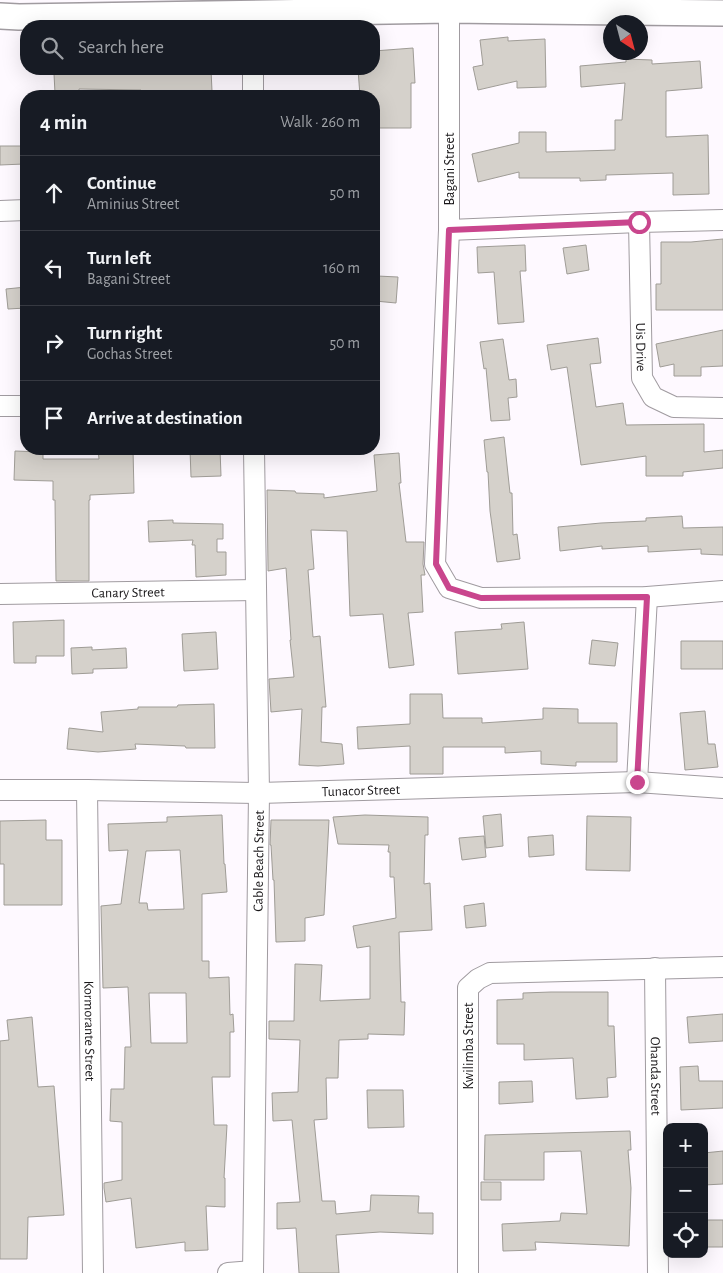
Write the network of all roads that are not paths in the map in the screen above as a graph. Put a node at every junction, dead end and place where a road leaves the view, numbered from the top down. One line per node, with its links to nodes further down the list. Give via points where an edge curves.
1 (449, 10): 3 (street); 4 (street); 11 (street, Bagani Street)
2 (13, 11): 4 (street)
3 (723, 14)
4 (253, 19)
5 (253, 75): 6 (street)
6 (253, 90)
7 (20, 210): 8 (street)
8 (0, 211)
9 (723, 220): 10 (street)
10 (639, 222): 11 (street); 14 (street, Uis Drive, via 642,378 653,397 674,407)
11 (449, 230): 19 (street, Bagani Street, via 436,564 449,588 481,598)
12 (0, 406): 13 (street)
13 (20, 406)
14 (723, 408)
15 (254, 455): 16 (street, Cable Beach Street)
16 (256, 590): 18 (street, Canary Street); 24 (street, Cable Beach Street)
17 (723, 591): 19 (street, Bagani Street)
18 (0, 594)
19 (647, 597): 20 (street)
20 (637, 782): 21 (street, Tunacor Street); 24 (street, Tunacor Street)
21 (723, 788)
22 (0, 790): 23 (street, Tunacor Street)
23 (87, 790): 24 (street, Tunacor Street); 28 (street, Kormorante Street)
24 (258, 794): 27 (street, Cable Beach Street)
25 (723, 967): 26 (street, Kwilimba Street)
26 (655, 968): 30 (street, Kwilimba Street, via 490,973 468,988); 31 (street, Ohanda Street)
27 (253, 1272): 29 (street)
28 (93, 1273)
29 (228, 1273)
30 (468, 1273)
31 (658, 1273)

